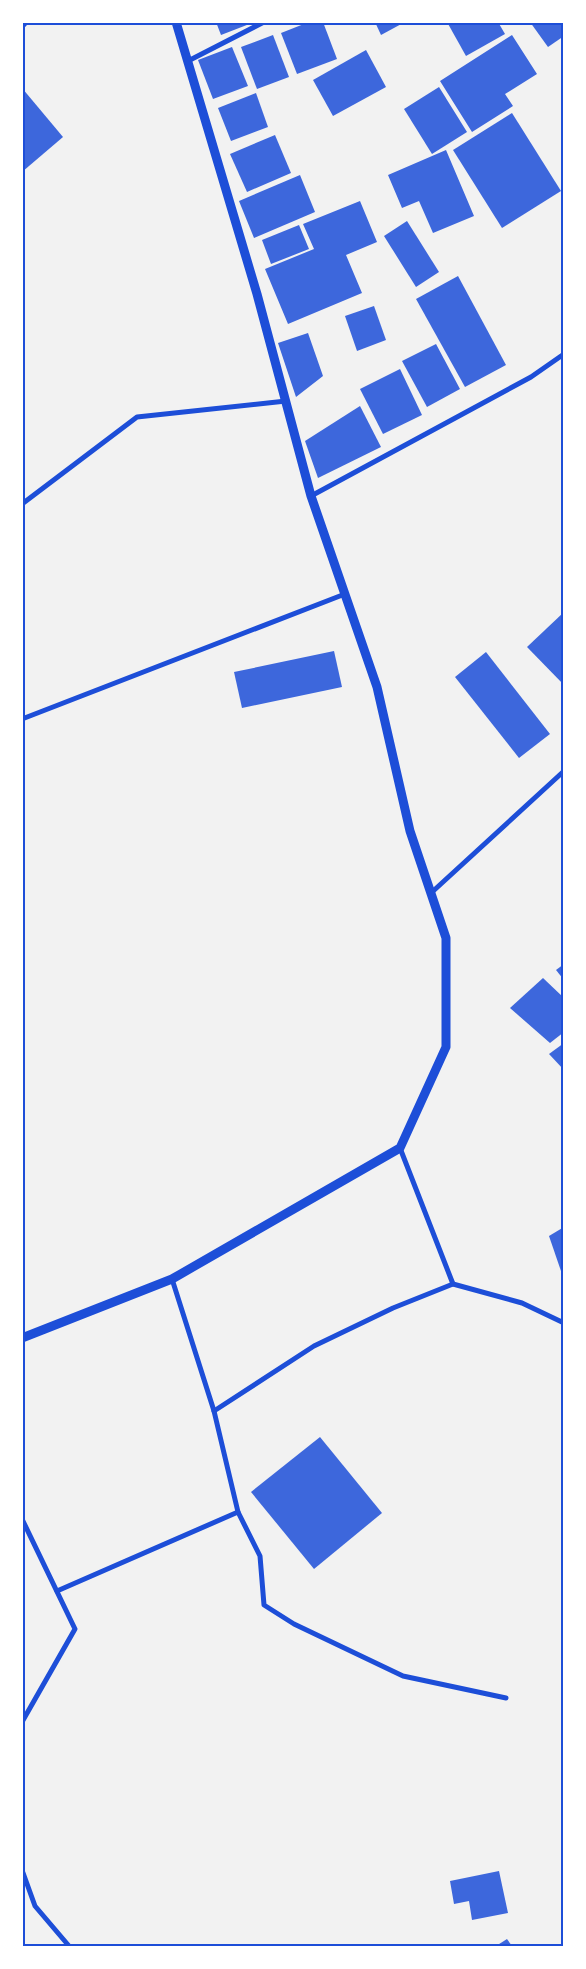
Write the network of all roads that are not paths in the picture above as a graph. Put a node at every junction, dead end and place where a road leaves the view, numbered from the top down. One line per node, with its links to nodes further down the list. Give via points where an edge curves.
1 (176, 22): 3 (street)
2 (264, 22): 3 (street)
3 (188, 61): 5 (street, via 258,294)
4 (564, 354): 6 (street, via 531,377)
5 (286, 402): 6 (street); 7 (street, via 137,417)
6 (311, 496): 8 (street)
7 (22, 504)
8 (345, 594): 9 (street); 11 (street, via 376,687 410,831)
9 (22, 719)
10 (564, 771): 11 (street)
11 (431, 893): 12 (street, via 446,938 446,1048)
12 (400, 1148): 13 (street); 14 (street)
13 (172, 1279): 16 (street); 17 (street)
14 (453, 1284): 15 (street, via 522,1303); 17 (street, via 393,1308 314,1346)
15 (564, 1323)
16 (22, 1338)
17 (214, 1411): 18 (street)
18 (238, 1512): 20 (street); 21 (street, via 260,1556 264,1605 294,1624 404,1676)
19 (22, 1519): 20 (street)
20 (57, 1591): 22 (street, via 75,1629)
21 (506, 1698)
22 (22, 1722)
23 (22, 1870): 24 (street, via 35,1906)
24 (70, 1946)

